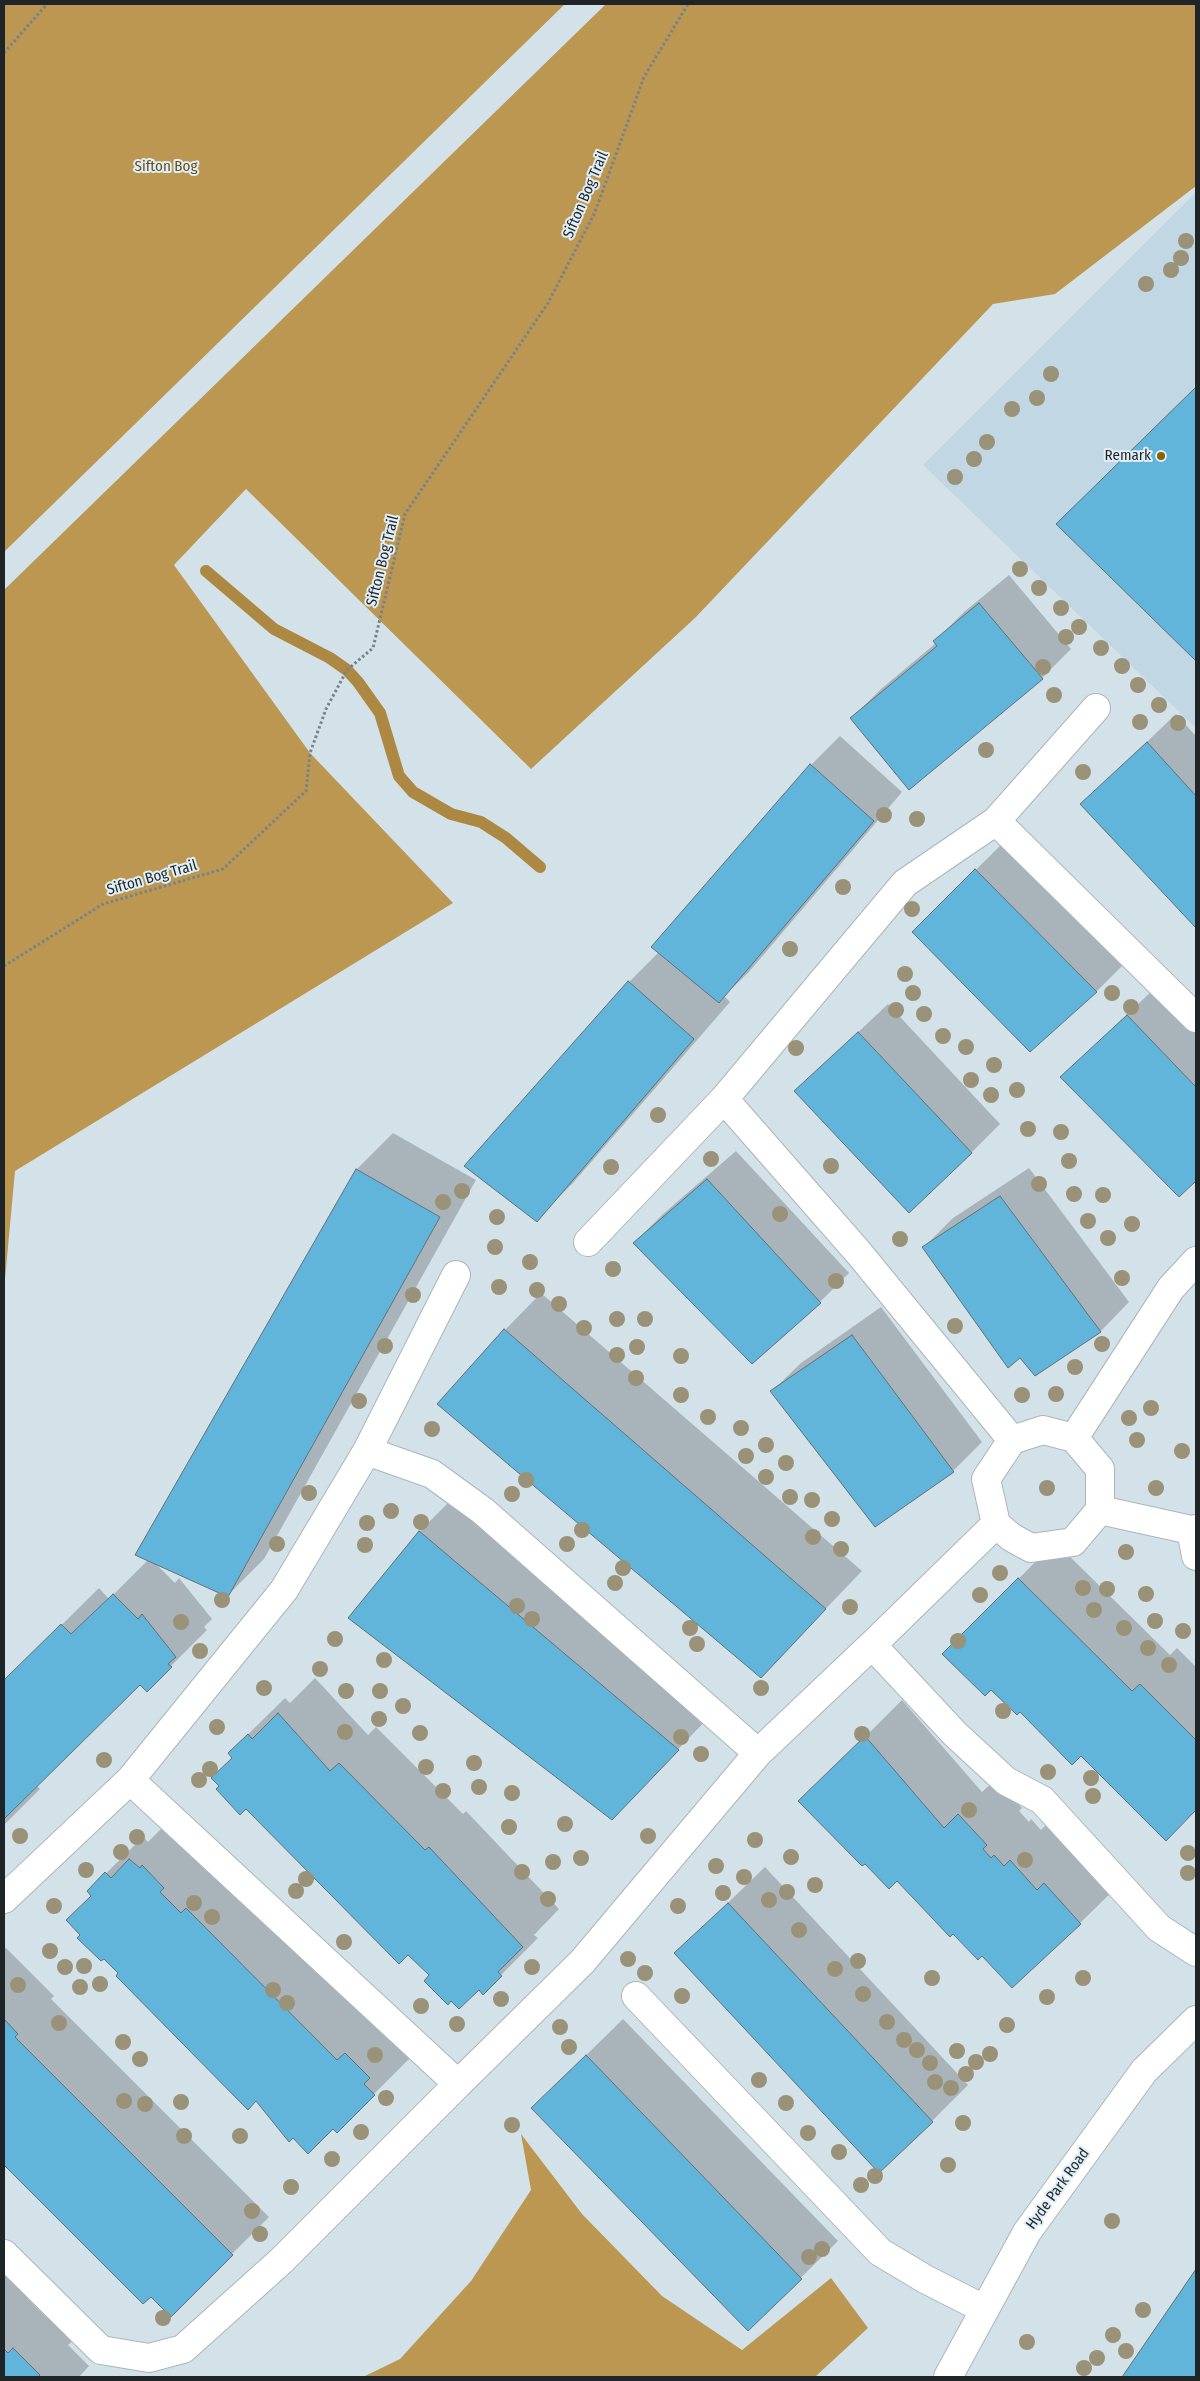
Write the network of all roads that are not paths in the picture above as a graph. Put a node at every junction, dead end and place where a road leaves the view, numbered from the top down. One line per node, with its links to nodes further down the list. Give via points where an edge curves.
1 (1096, 708): 2 (main road)
2 (996, 821): 3 (main road); 4 (main road, via 904,883)
3 (1196, 1018)
4 (724, 1099): 5 (main road); 9 (main road, via 858,1252)
5 (588, 1242)
6 (1196, 1261): 8 (main road, via 1171,1288)
7 (456, 1274): 10 (main road)
8 (1074, 1438): 9 (main road, via 1042,1430); 11 (main road, via 1100,1469)
9 (1012, 1440): 12 (main road, via 986,1479)
10 (367, 1451): 15 (main road, via 432,1474 483,1511); 16 (main road, via 284,1590)
11 (1100, 1510): 12 (main road, via 1073,1542 1031,1548); 13 (main road)
12 (996, 1524): 14 (main road)
13 (1194, 1539)
14 (872, 1645): 15 (main road); 18 (main road, via 955,1734 1006,1781 1042,1800 1159,1928)
15 (758, 1752): 21 (main road, via 582,1962)
16 (130, 1780): 17 (main road); 21 (main road)
17 (4, 1899)
18 (1196, 1952)
19 (636, 1996): 23 (main road, via 880,2252)
20 (1196, 2020): 23 (main road, Hyde Park Road, via 1144,2071 1027,2232)
21 (458, 2084): 22 (main road, via 281,2261 183,2349 149,2358 100,2350)
22 (4, 2254)
23 (984, 2309): 24 (main road, Hyde Park Road)
24 (948, 2377)

